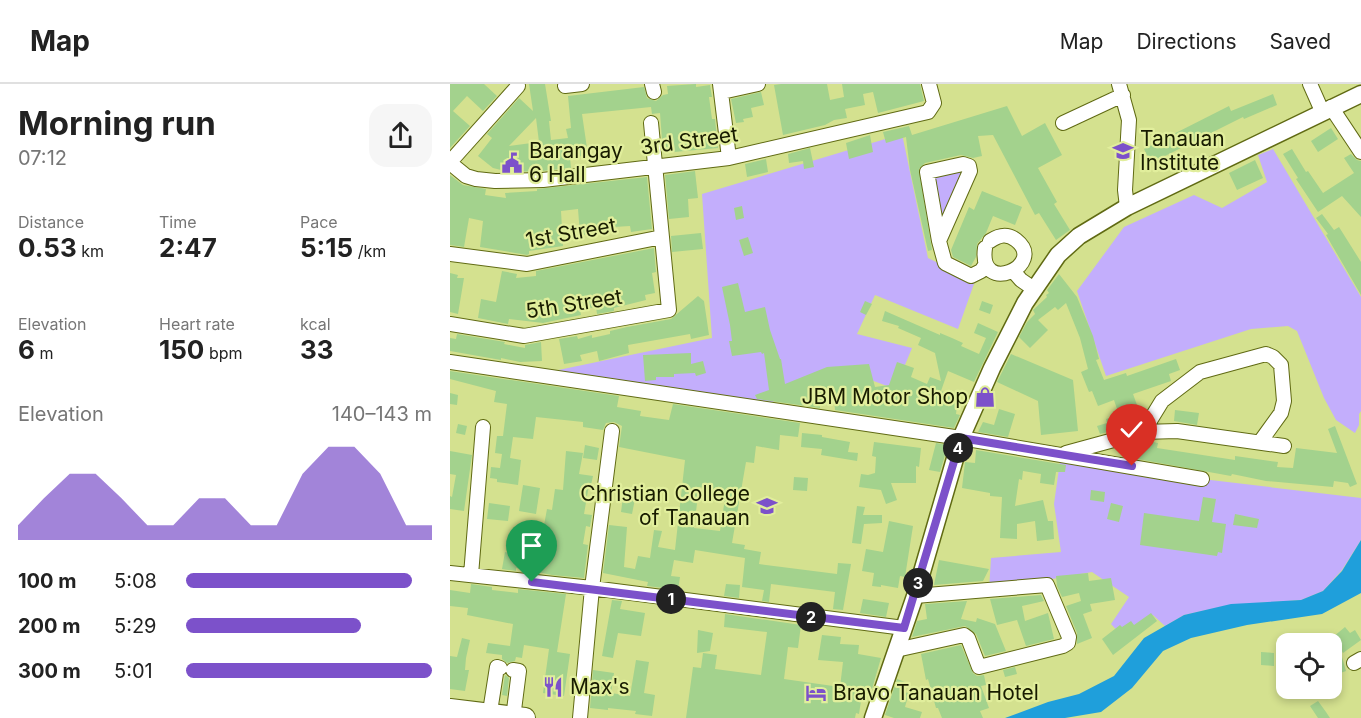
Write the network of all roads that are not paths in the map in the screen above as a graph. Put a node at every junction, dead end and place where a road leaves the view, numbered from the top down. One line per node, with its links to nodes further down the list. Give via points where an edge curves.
1 (582, 84): 6 (street)
2 (758, 84): 7 (street)
3 (929, 84): 14 (street, 3rd Street, via 934,103 928,112)
4 (1310, 84): 10 (street)
5 (518, 86): 15 (street)
6 (565, 86)
7 (721, 88): 14 (street)
8 (1121, 89): 12 (street); 17 (street, via 1129,125)
9 (1361, 94): 10 (main road)
10 (1326, 109): 13 (street); 17 (main road)
11 (651, 123): 16 (street)
12 (1063, 123)
13 (1361, 152)
14 (729, 158): 16 (street, 3rd Street)
15 (450, 162): 16 (street, 3rd Street, via 466,176 495,181)
16 (655, 168): 18 (street)
17 (1127, 207): 23 (main road, via 1079,236 1058,255)
18 (662, 237): 20 (street, 1st Street, via 527,264); 24 (street, 5th Street, via 669,310 524,336)
19 (939, 241): 19 (street, via 970,171 966,164 927,172); 21 (street, via 945,263 971,276)
20 (450, 254)
21 (986, 264): 22 (street, via 999,274); 22 (street, via 988,244 997,236 1013,237 1023,250 1020,266)
22 (1014, 272): 23 (street)
23 (1034, 289): 29 (main road)
24 (450, 324)
25 (450, 362): 29 (street)
26 (483, 427): 35 (street)
27 (612, 431): 36 (street)
28 (1143, 432): 30 (street, via 1177,431); 30 (street, via 1162,400 1200,372 1266,354 1281,365 1284,400 1281,413); 32 (street)
29 (961, 438): 32 (street); 37 (main road)
30 (1260, 442): 31 (street)
31 (1284, 446)
32 (1061, 454): 33 (street)
33 (1202, 479)
34 (450, 573): 35 (street)
35 (471, 575): 36 (street)
36 (592, 588): 38 (street); 43 (street)
37 (915, 596): 38 (main road); 39 (street, via 1047,585 1068,642 979,667 964,635)
38 (904, 628): 39 (main road)
39 (896, 650): 44 (main road)
40 (450, 709): 41 (highway)
41 (489, 716): 42 (highway); 42 (street, via 497,668 519,671)
42 (517, 718)
43 (580, 718)
44 (873, 718)

